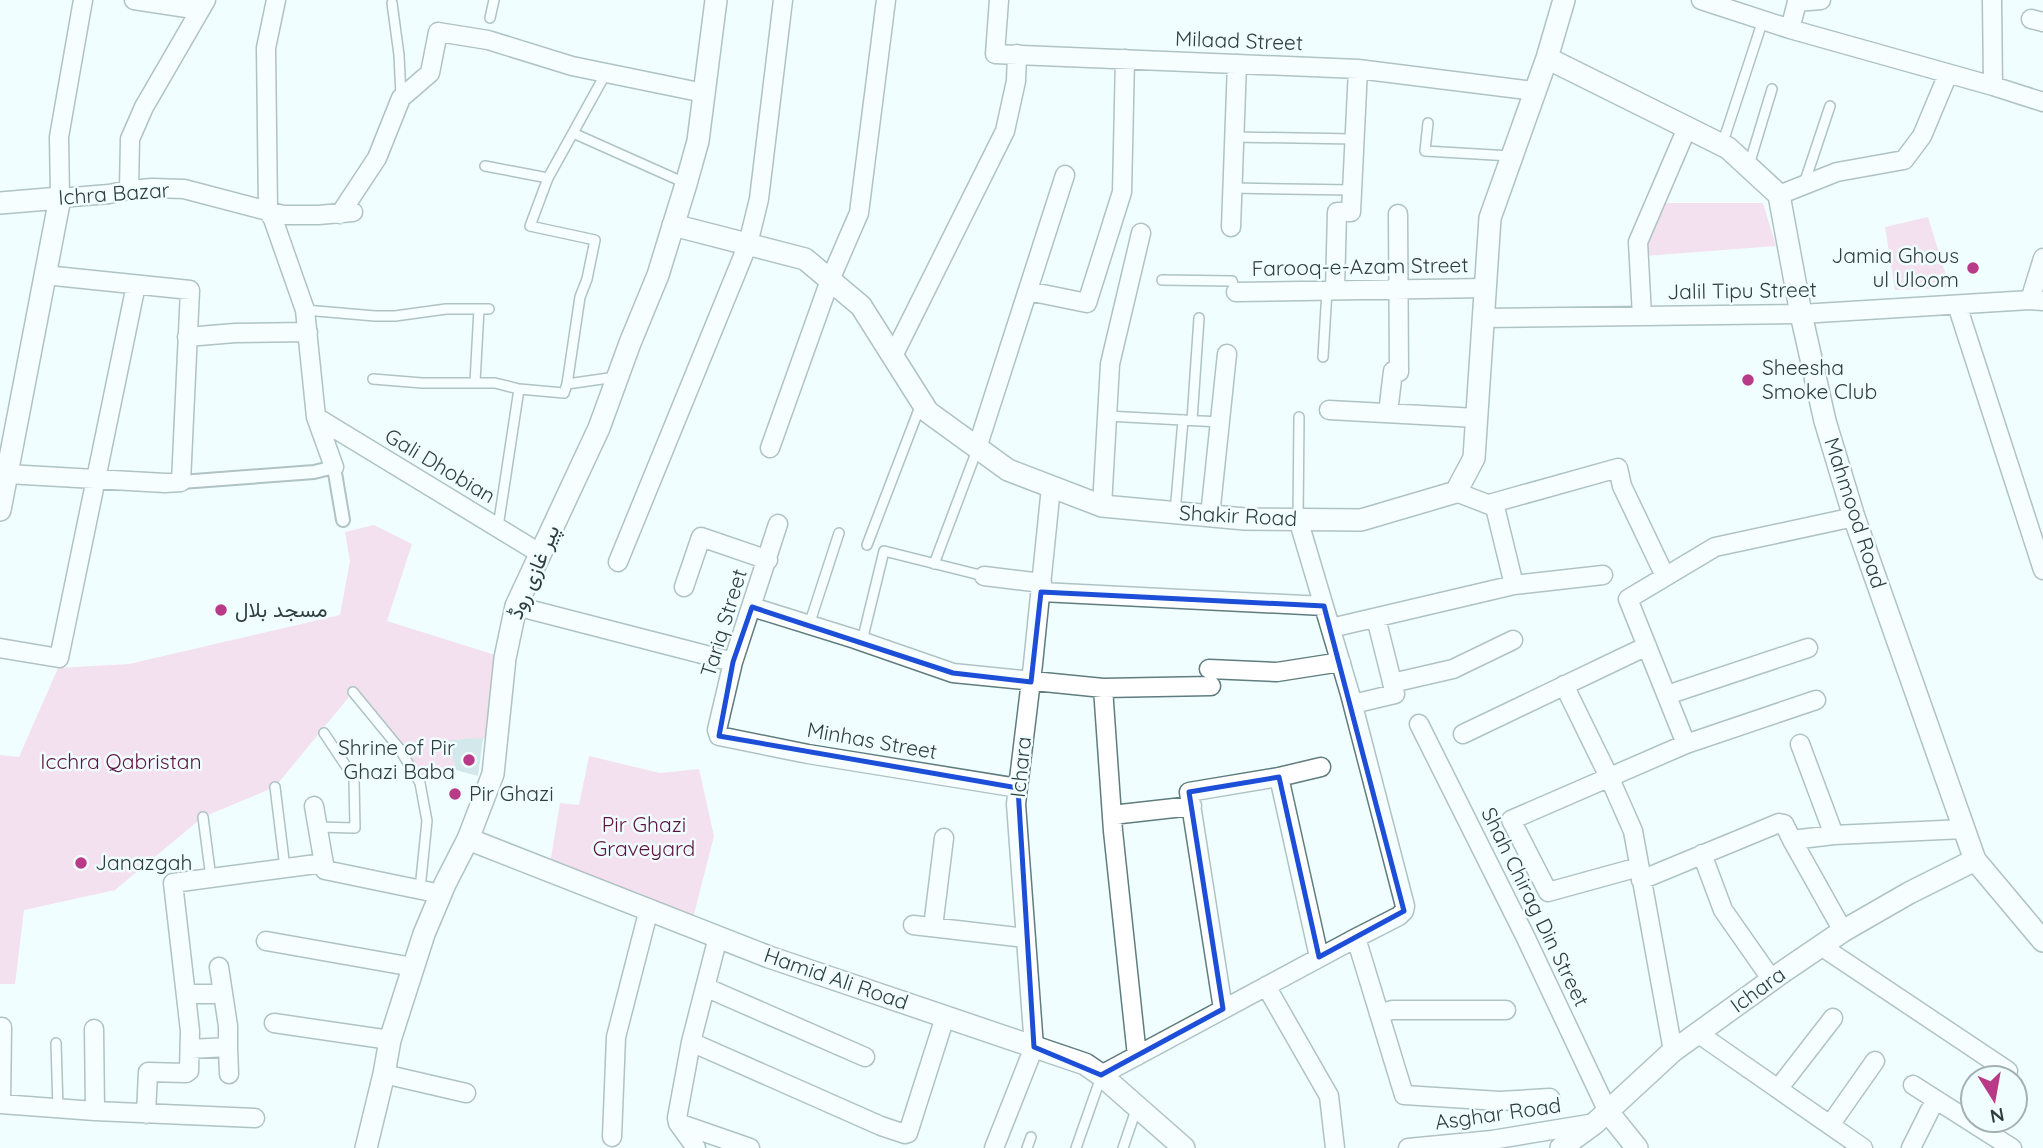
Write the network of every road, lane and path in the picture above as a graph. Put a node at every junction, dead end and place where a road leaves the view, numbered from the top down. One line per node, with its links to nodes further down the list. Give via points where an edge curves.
1 (83, 0): 49 (street, via 59,137)
2 (134, 0): 14 (street)
3 (276, 0): 51 (street, via 266,48)
4 (494, 0): 15 (lane)
5 (716, 0): 28 (street, پیر غازی روڈ)
6 (783, 0): 56 (street, via 759,200)
7 (886, 0): 60 (street, via 859,213)
8 (999, 0): 18 (street, Milaad Street, via 995,54)
9 (1564, 0): 19 (street)
10 (1701, 0): 16 (street)
11 (1821, 0): 17 (street, via 1797,2)
12 (1992, 0): 25 (street)
13 (392, 3): 29 (lane)
14 (203, 5): 46 (street, via 130,139)
15 (490, 18)
16 (1763, 20): 17 (street); 37 (lane)
17 (1790, 29): 24 (street)
18 (1017, 54): 20 (street, Milaad Street); 77 (street, via 1005,131)
19 (1547, 58): 27 (street); 33 (street)
20 (1125, 59): 21 (street, Milaad Street); 64 (street, via 1122,192 1087,303)
21 (1237, 64): 22 (street, Milaad Street); 35 (street)
22 (1358, 69): 27 (street, Milaad Street); 36 (street)
23 (606, 73): 28 (street); 29 (street, via 488,40 438,32 430,73); 34 (lane)
24 (1948, 74): 25 (street); 44 (street, via 1922,136 1904,160 1837,172)
25 (1993, 86): 30 (street)
26 (1772, 89): 40 (lane)
27 (1534, 91): 38 (street)
28 (704, 93): 43 (street, پیر غازی روڈ)
29 (401, 98): 51 (street, Ichra Bazar, via 377,158 347,213 283,215)
30 (2043, 102)
31 (1830, 106): 44 (lane)
32 (1428, 123): 38 (lane, via 1425,151)
33 (1687, 128): 37 (street); 71 (street, via 1638,242)
34 (573, 133): 42 (lane); 43 (lane)
35 (1234, 137): 36 (lane); 45 (street)
36 (1355, 139): 47 (street)
37 (1722, 145): 40 (street)
38 (1511, 156): 62 (street, via 1490,218)
39 (485, 166): 42 (lane)
40 (1749, 167): 48 (street)
41 (1065, 175): 64 (street)
42 (548, 178): 82 (lane, via 530,226 595,240 580,296)
43 (686, 184): 53 (street, پیر غازی روڈ)
44 (1803, 186): 48 (street)
45 (1232, 188): 47 (lane); 54 (street)
46 (129, 190): 49 (street, Ichra Bazar); 51 (street, Ichra Bazar, via 184,190)
47 (1352, 190): 65 (street, via 1351,212 1337,212)
48 (1779, 195): 70 (street, Mahmood Road)
49 (60, 198): 50 (street, Ichra Bazar); 58 (street)
50 (0, 203)
51 (268, 211): 69 (street)
52 (1398, 214): 63 (street)
53 (673, 225): 56 (street, Shakir Road); 79 (street, پیر غازی روڈ)
54 (1231, 227)
55 (1141, 233): 87 (street, via 1111,364)
56 (748, 244): 60 (street, Shakir Road, via 805,258); 115 (street)
57 (2043, 258): 67 (street)
58 (45, 275): 61 (street); 96 (street)
59 (1162, 279): 66 (lane, via 1232,281)
60 (830, 280): 77 (street, Shakir Road, via 861,306); 93 (street)
61 (136, 285): 75 (street, via 190,290); 97 (street)
62 (1485, 288): 63 (street, Farooq-e-Azam Street); 73 (street)
63 (1398, 289): 65 (street, Farooq-e-Azam Street); 86 (street, via 1399,372 1393,371)
64 (1028, 290): 94 (street)
65 (1331, 290): 66 (street, Farooq-e-Azam Street); 78 (lane)
66 (1236, 292)
67 (2037, 300): 68 (street, Jalil Tipu Street)
68 (1957, 305): 70 (street, Jalil Tipu Street); 117 (street)
69 (306, 310): 74 (street); 81 (lane, via 395,316 484,309)
70 (1801, 314): 71 (street, Jalil Tipu Street); 106 (street, Mahmood Road, via 1825,421)
71 (1642, 316): 73 (street, Jalil Tipu Street)
72 (1199, 318): 91 (lane)
73 (1483, 318): 90 (street)
74 (307, 332): 75 (street); 88 (street)
75 (187, 337): 98 (street)
76 (1227, 354): 92 (street)
77 (893, 356): 84 (street, Shakir Road)
78 (1323, 357)
79 (617, 377): 82 (lane); 113 (street, پیر غازی روڈ)
80 (373, 379): 81 (lane)
81 (475, 382): 83 (lane)
82 (567, 384): 83 (lane, via 564,393)
83 (520, 389): 110 (lane)
84 (922, 402): 94 (street, Shakir Road, via 928,412); 112 (lane)
85 (1329, 410): 86 (street)
86 (1388, 413): 90 (street)
87 (1107, 416): 91 (lane); 102 (street)
88 (316, 417): 95 (street); 110 (street, Gali Dhobian)
89 (1299, 417): 107 (lane)
90 (1476, 418): 100 (street, via 1474,458)
91 (1188, 420): 92 (lane); 104 (lane)
92 (1220, 422): 105 (street)
93 (770, 448)
94 (977, 448): 99 (street, Shakir Road, via 1008,470); 116 (lane)
95 (334, 467): 98 (street); 108 (street)
96 (7, 474): 97 (street); 103 (street)
97 (95, 479): 98 (street); 133 (street, via 59,658)
98 (181, 482)
99 (1051, 487): 102 (street, Shakir Road); 123 (street, Ichara)
100 (1456, 492): 101 (street); 107 (street, Shakir Road, via 1361,520)
101 (1489, 505): 120 (street, via 1618,467 1622,486); 121 (street, via 1495,507)
102 (1102, 506): 104 (street, Shakir Road)
103 (0, 510)
104 (1175, 513): 105 (street, Shakir Road)
105 (1210, 516): 107 (street, Shakir Road)
106 (1854, 517): 120 (street, via 1715,547); 161 (street, Mahmood Road)
107 (1298, 519): 125 (street)
108 (343, 520)
109 (778, 524): 114 (street, Tariq Street)
110 (498, 527): 113 (street, Gali Dhobian)
111 (839, 533): 128 (lane)
112 (867, 545)
113 (541, 554): 124 (street, پیر غازی روڈ)
114 (768, 559): 122 (street, via 701,537); 126 (street, Tariq Street)
115 (618, 562)
116 (934, 564): 119 (lane); 131 (lane, via 884,551)
117 (2043, 570)
118 (1603, 575): 121 (street)
119 (984, 576): 123 (street)
120 (1665, 576): 132 (street, via 1628,599)
121 (1514, 585): 127 (street)
122 (684, 587)
123 (1041, 588): 125 (street); 137 (street, Ichara)
124 (516, 606): 135 (street); 164 (street, پیر غازی روڈ, via 505,658 493,774)
125 (1324, 606): 129 (street)
126 (752, 607): 128 (street); 135 (street, Tariq Street)
127 (1376, 618): 129 (street); 138 (street)
128 (809, 625): 131 (street)
129 (1331, 628): 136 (street)
130 (1513, 640): 138 (street, via 1453,669)
131 (862, 641): 137 (street, via 953,673)
132 (1647, 646): 139 (street); 142 (street)
133 (0, 648)
134 (1808, 648): 142 (street)
135 (733, 662): 148 (street, Tariq Street)
136 (1341, 662): 140 (street); 144 (street)
137 (1031, 682): 140 (street); 155 (street, Ichara)
138 (1392, 683): 144 (street, via 1395,694)
139 (1564, 685): 147 (street); 153 (street)
140 (1103, 688): 158 (street)
141 (354, 692): 172 (lane, via 399,748 420,783)
142 (1667, 695): 149 (street)
143 (1815, 699): 149 (street)
144 (1353, 704): 179 (street, via 1405,906 1399,916)
145 (1419, 724): 225 (street, Shah Chirag Din Street, via 1525,936)
146 (324, 733): 160 (lane, via 354,778 355,828)
147 (1463, 734)
148 (719, 736): 155 (street, Minhas Street)
149 (1686, 744): 153 (street)
150 (1800, 744): 162 (street)
151 (1321, 767): 152 (street)
152 (1279, 776): 157 (street, via 1189,792); 183 (street)
153 (1610, 779): 170 (street, via 1633,831); 170 (street, via 1511,820 1548,892)
154 (275, 787): 169 (lane)
155 (1018, 788): 180 (street, Ichara)
156 (314, 806): 160 (street)
157 (1192, 806): 158 (street); 191 (street)
158 (1112, 815): 207 (street)
159 (204, 817): 171 (lane)
160 (317, 827): 168 (street)
161 (1964, 830): 162 (street); 167 (street, Mahmood Road)
162 (1834, 835): 165 (street)
163 (944, 838): 175 (street)
164 (468, 839): 172 (street, پیر غازی روڈ); 173 (street, Hamid Ali Road)
165 (1792, 840): 166 (street, via 1779,823); 177 (street)
166 (1702, 854): 170 (street); 186 (street, via 1723,910)
167 (1975, 860): 176 (street, Mahmood Road); 177 (street, Ichara)
168 (324, 863): 169 (street); 172 (street, via 325,870)
169 (285, 868): 171 (street)
170 (1640, 874): 206 (street)
171 (211, 878): 189 (street, via 173,883)
172 (431, 892): 185 (street, پیر غازی روڈ)
173 (649, 909): 178 (street, Hamid Ali Road); 228 (street, via 616,1037)
174 (913, 925): 175 (street)
175 (933, 927): 180 (street)
176 (2039, 930)
177 (1843, 931): 182 (street, Ichara)
178 (718, 937): 188 (street); 194 (street, Hamid Ali Road)
179 (1356, 937): 183 (street); 193 (street)
180 (1026, 939): 204 (street, Ichara)
181 (266, 941): 185 (street)
182 (1821, 946): 186 (street, Ichara); 210 (street)
183 (1319, 957): 187 (street)
184 (219, 967): 190 (street)
185 (414, 967): 200 (street, پیر غازی روڈ)
186 (1772, 980): 199 (street, Ichara)
187 (1266, 986): 191 (street); 238 (street, via 1329,1096)
188 (705, 987): 201 (street); 208 (street)
189 (186, 994): 190 (street); 205 (street)
190 (223, 994): 203 (street)
191 (1223, 1009): 207 (street)
192 (1506, 1010): 193 (street, via 1392,1010)
193 (1380, 1014): 217 (street, via 1404,1095 1500,1101)
194 (945, 1017): 201 (street, via 907,1134); 204 (street, Hamid Ali Road)
195 (1833, 1017): 215 (street)
196 (274, 1023): 200 (street)
197 (2, 1027): 218 (street)
198 (94, 1029): 222 (street)
199 (1699, 1034): 206 (street, Ichara); 215 (street)
200 (390, 1040): 212 (street, پیر غازی روڈ)
201 (691, 1042): 226 (street)
202 (56, 1043): 220 (lane)
203 (228, 1047): 205 (street); 211 (street)
204 (1034, 1047): 213 (street, Hamid Ali Road, via 1085,1064); 233 (street)
205 (190, 1049): 223 (street, via 188,1073 147,1074)
206 (1674, 1051): 225 (street, Ichara)
207 (1137, 1056): 213 (street)
208 (865, 1057)
209 (1875, 1061): 227 (street)
210 (1998, 1064)
211 (229, 1074)
212 (384, 1074): 216 (street); 230 (street, پیر غازی روڈ)
213 (1101, 1076): 219 (street, Hamid Ali Road); 235 (lane)
214 (1913, 1085): 244 (street)
215 (1778, 1089): 227 (street)
216 (466, 1093)
217 (1550, 1098)
218 (1, 1104): 220 (street)
219 (1137, 1107): 236 (lane); 237 (street, Hamid Ali Road)
220 (58, 1108): 222 (street)
221 (1930, 1110): 243 (street)
222 (95, 1111): 223 (street)
223 (146, 1114): 224 (street)
224 (255, 1118)
225 (1601, 1118): 239 (street, Asghar Road, via 1492,1140); 240 (street, Ichara); 241 (street)
226 (678, 1123): 231 (street); 232 (street)
227 (1830, 1125): 242 (street)
228 (612, 1137)
229 (1031, 1138): 234 (lane)
230 (366, 1148)
231 (696, 1148)
232 (750, 1148)
233 (994, 1148)
234 (1027, 1148)
235 (1076, 1148)
236 (1123, 1148)
237 (1184, 1148)
238 (1335, 1148)
239 (1408, 1148)
240 (1561, 1148)
241 (1637, 1148)
242 (1863, 1148)
243 (1911, 1148)
244 (2012, 1148)

